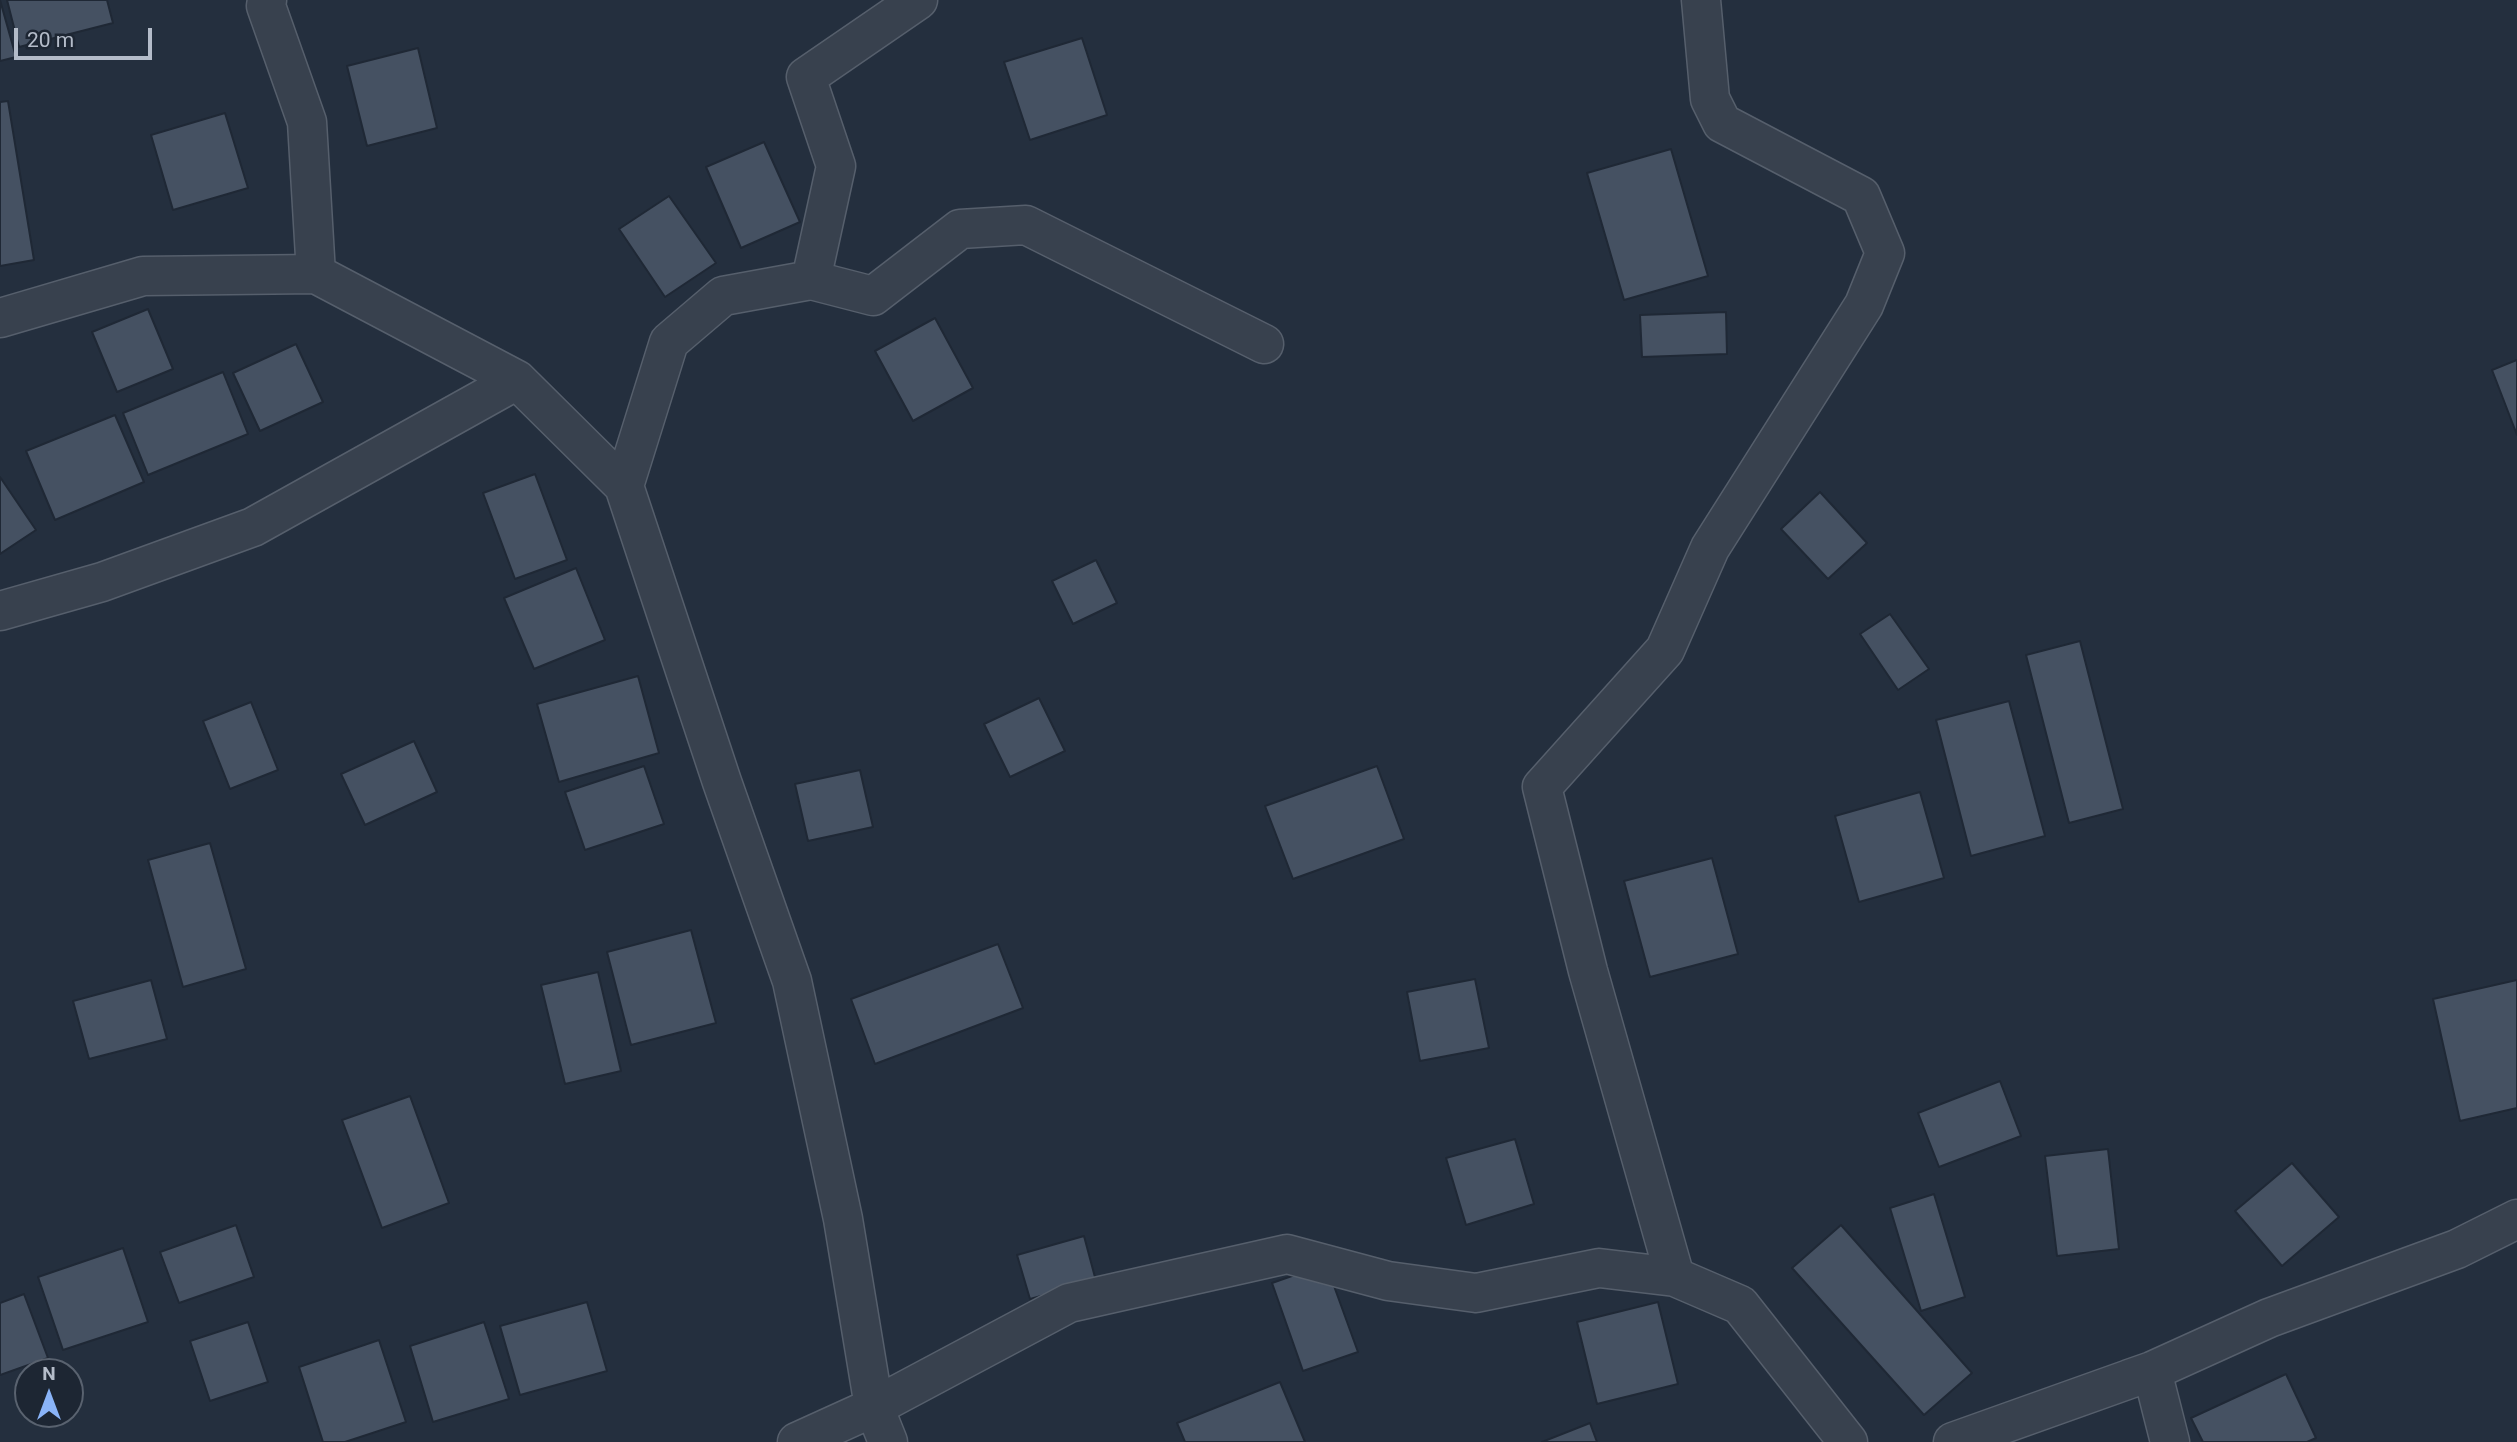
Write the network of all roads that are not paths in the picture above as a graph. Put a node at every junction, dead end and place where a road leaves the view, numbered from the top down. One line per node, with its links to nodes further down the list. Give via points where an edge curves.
1 (267, 0): 4 (street, via 307,122)
2 (918, 0): 5 (street, via 806,77 836,166)
3 (1701, 0): 12 (street, via 1710,99 1722,123 1861,196 1885,253 1864,305 1710,548 1665,650 1542,787 1588,971)
4 (316, 274): 6 (street, via 143,276); 8 (street)
5 (811, 279): 7 (street, via 873,296 960,229 1027,225); 9 (street, via 723,296 669,342)
6 (0, 318)
7 (1264, 344)
8 (517, 380): 9 (street); 10 (street, via 253,527 102,582)
9 (624, 485): 14 (street, via 792,981 842,1219)
10 (0, 611)
11 (2517, 1219): 13 (street, via 2457,1249 2269,1318)
12 (1675, 1278): 14 (street, via 1599,1268 1476,1293 1388,1281 1286,1254 1069,1303); 17 (street, via 1740,1305)
13 (2152, 1371): 18 (street); 19 (street); 20 (street)
14 (874, 1407): 15 (street); 16 (street)
15 (797, 1442)
16 (888, 1442)
17 (1848, 1442)
18 (1945, 1442)
19 (1953, 1442)
20 (2170, 1442)

